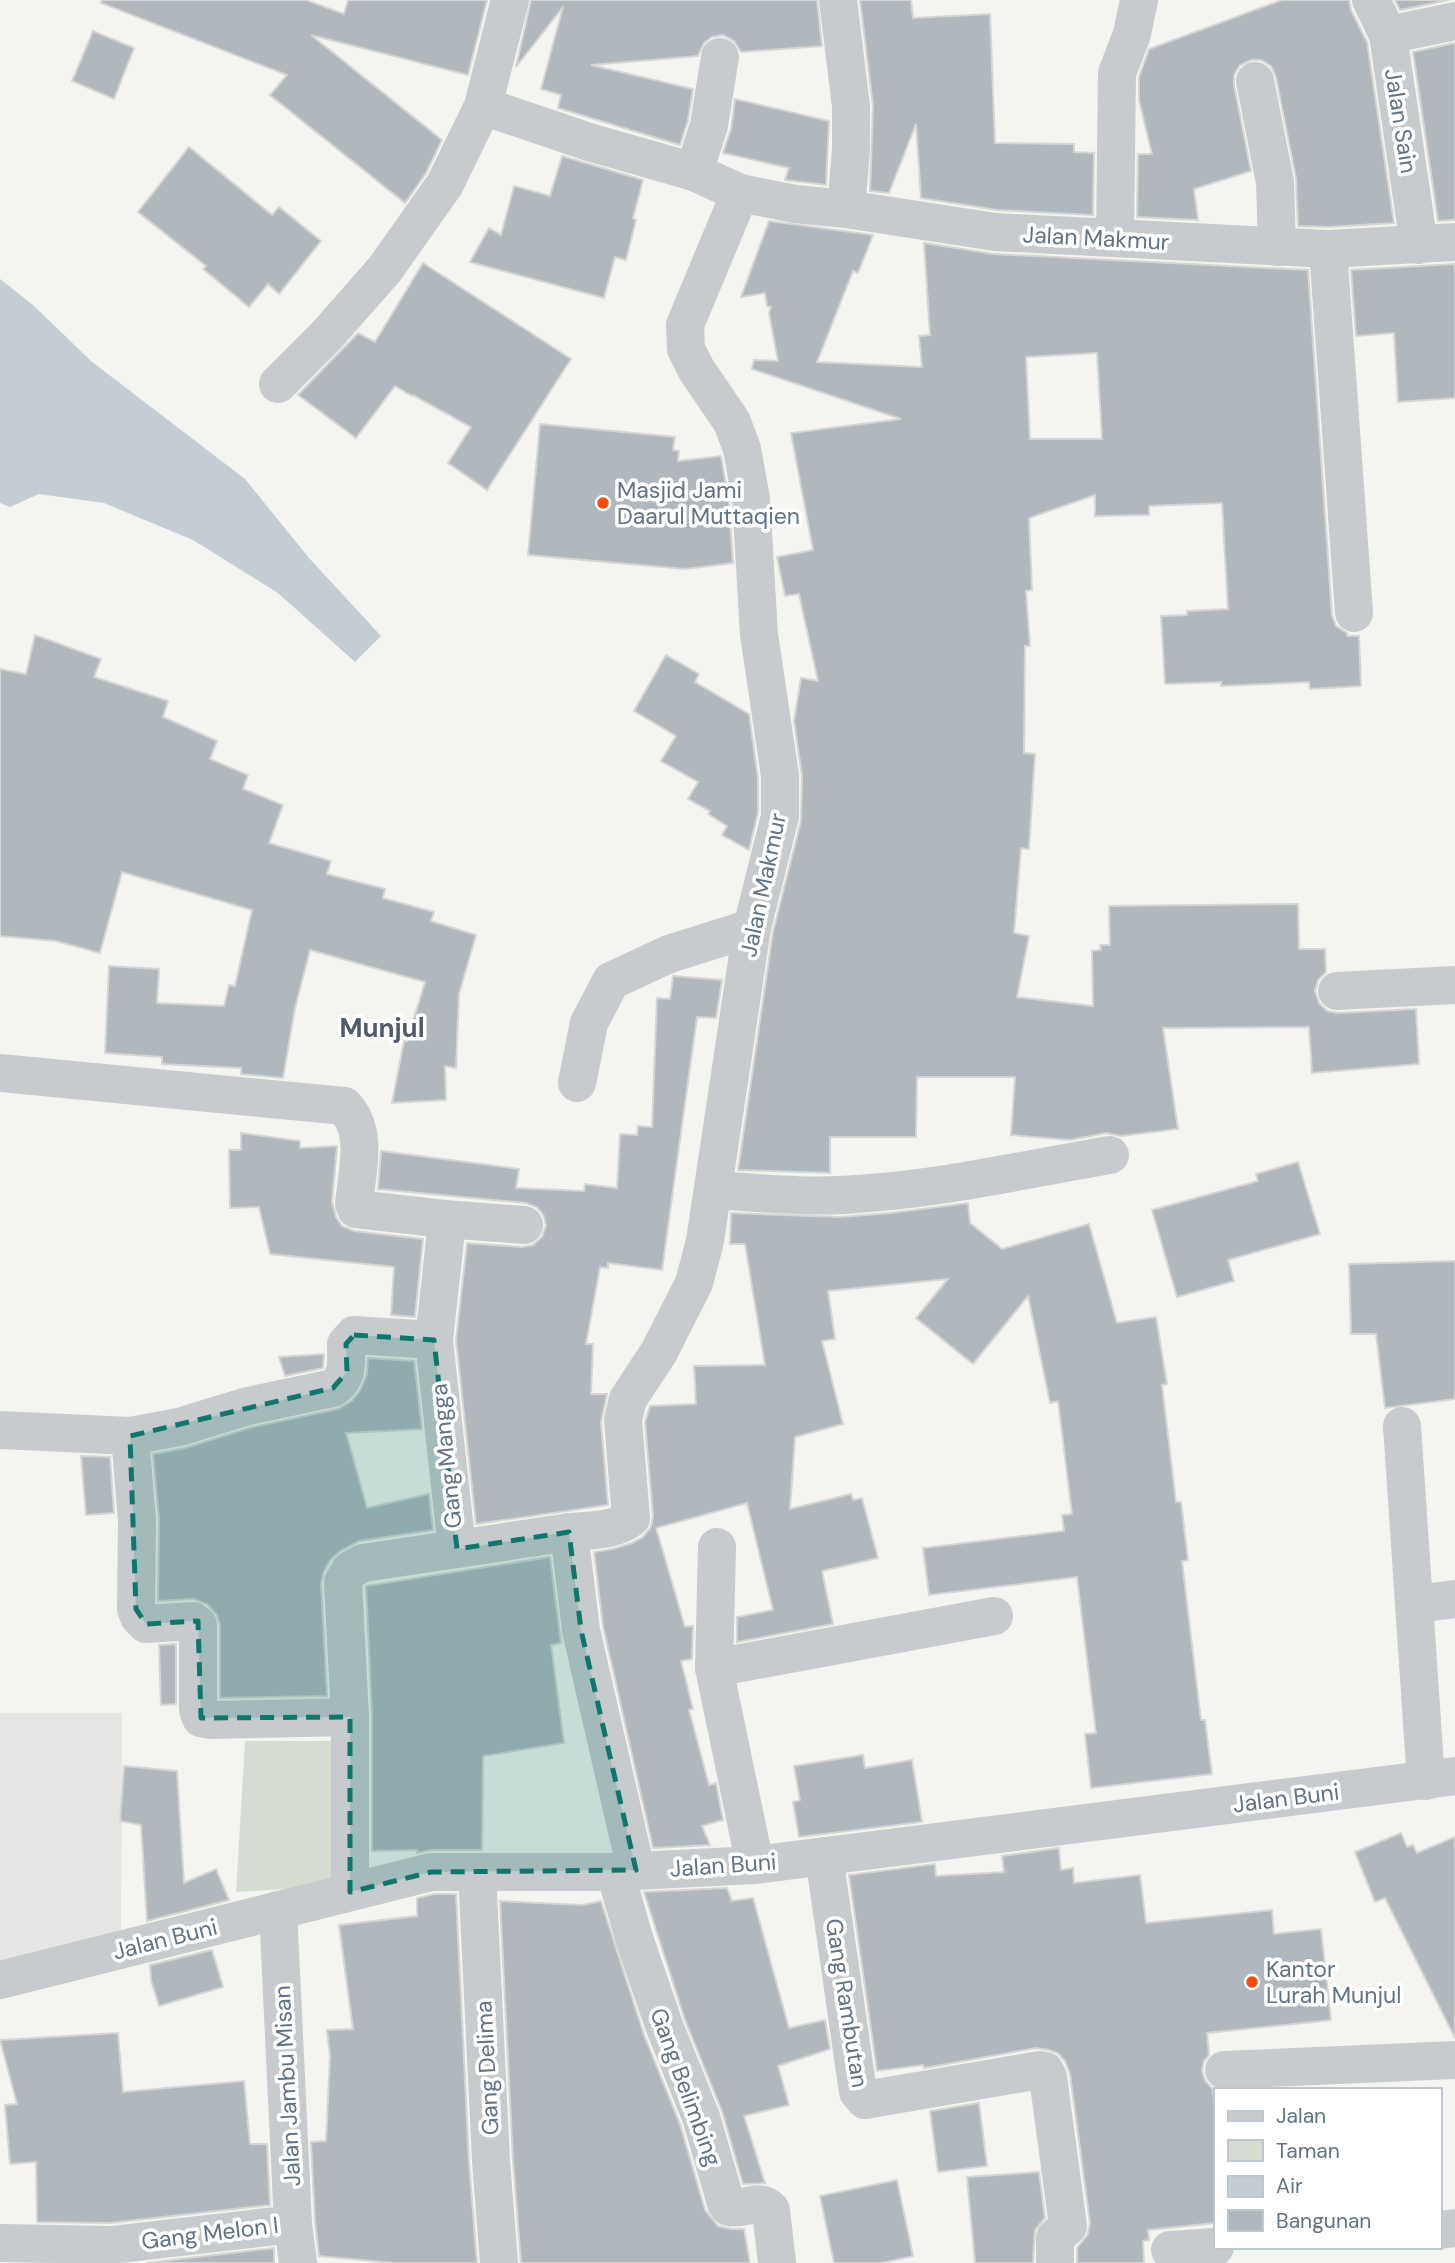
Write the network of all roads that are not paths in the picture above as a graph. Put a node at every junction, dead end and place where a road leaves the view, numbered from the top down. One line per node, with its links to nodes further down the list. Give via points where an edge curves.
1 (510, 0): 9 (street)
2 (838, 0): 12 (street, via 851,106)
3 (1139, 0): 13 (street, via 1117,73)
4 (1371, 0): 6 (street, Jalan Sain)
5 (1455, 20): 6 (street)
6 (1388, 35): 14 (street, Jalan Sain)
7 (720, 57): 10 (street, via 709,125)
8 (1255, 81): 15 (street, via 1275,182)
9 (484, 106): 10 (street, Jalan Makmur); 17 (street, via 445,184 385,269)
10 (694, 172): 11 (street, Jalan Makmur)
11 (740, 193): 12 (street, Jalan Makmur); 19 (street, Jalan Makmur, via 685,325 686,349 732,422 751,499 759,634 780,776 780,816)
12 (846, 209): 13 (street, Jalan Makmur, via 995,232)
13 (1115, 239): 15 (street, Jalan Makmur)
14 (1437, 244): 16 (street, Jalan Makmur)
15 (1277, 247): 16 (street, Jalan Makmur)
16 (1328, 249): 18 (street)
17 (278, 384)
18 (1354, 613)
19 (752, 928): 23 (street, via 669,954 611,981 589,1023); 25 (street, Jalan Makmur)
20 (1455, 985): 21 (street)
21 (1337, 991)
22 (0, 1073): 26 (street, via 344,1106 354,1116 360,1137 356,1209)
23 (577, 1083)
24 (1110, 1155): 25 (street, via 857,1194)
25 (713, 1190): 32 (street, Jalan Makmur, via 694,1283 659,1352 628,1399 623,1420 631,1518 602,1530)
26 (444, 1219): 27 (street); 28 (street, Gang Mangga, via 447,1227)
27 (524, 1225)
28 (434, 1340): 31 (street, via 354,1335 346,1344 347,1372 332,1388); 34 (street, Gang Mangga)
29 (1402, 1426): 36 (street)
30 (0, 1430): 31 (street)
31 (130, 1436): 39 (street, via 137,1521 136,1609 146,1624 193,1621 198,1625 201,1718)
32 (569, 1532): 34 (street, Gang Mangga); 43 (street, via 581,1630)
33 (717, 1546): 38 (street)
34 (457, 1549): 39 (street, via 363,1563 350,1570 342,1597)
35 (1455, 1599): 36 (street)
36 (1415, 1604): 40 (street)
37 (995, 1616): 38 (street)
38 (714, 1668): 42 (street)
39 (350, 1717): 45 (street)
40 (1440, 1779): 41 (street, Jalan Buni)
41 (824, 1856): 42 (street, Jalan Buni); 57 (street, Gang Rambutan, via 861,2098 1045,2071 1068,2226 1055,2238)
42 (755, 1865): 43 (street, Jalan Buni)
43 (625, 1871): 44 (street, Jalan Buni); 56 (street, Gang Belimbing, via 635,1941 701,2117 726,2203 734,2209 767,2205)
44 (477, 1872): 45 (street, Jalan Buni, via 431,1872); 55 (street, Gang Delima)
45 (350, 1892): 46 (street, Jalan Buni)
46 (278, 1910): 47 (street, Jalan Buni); 50 (street, Jalan Jambu Misan)
47 (0, 1980)
48 (1455, 2060): 49 (street)
49 (1224, 2070)
50 (293, 2224): 51 (street, Gang Melon I, via 111,2245); 54 (street, Jalan Jambu Misan)
51 (0, 2243)
52 (1214, 2247): 53 (street)
53 (1170, 2250)
54 (298, 2263)
55 (499, 2263)
56 (777, 2263)
57 (1055, 2263)

